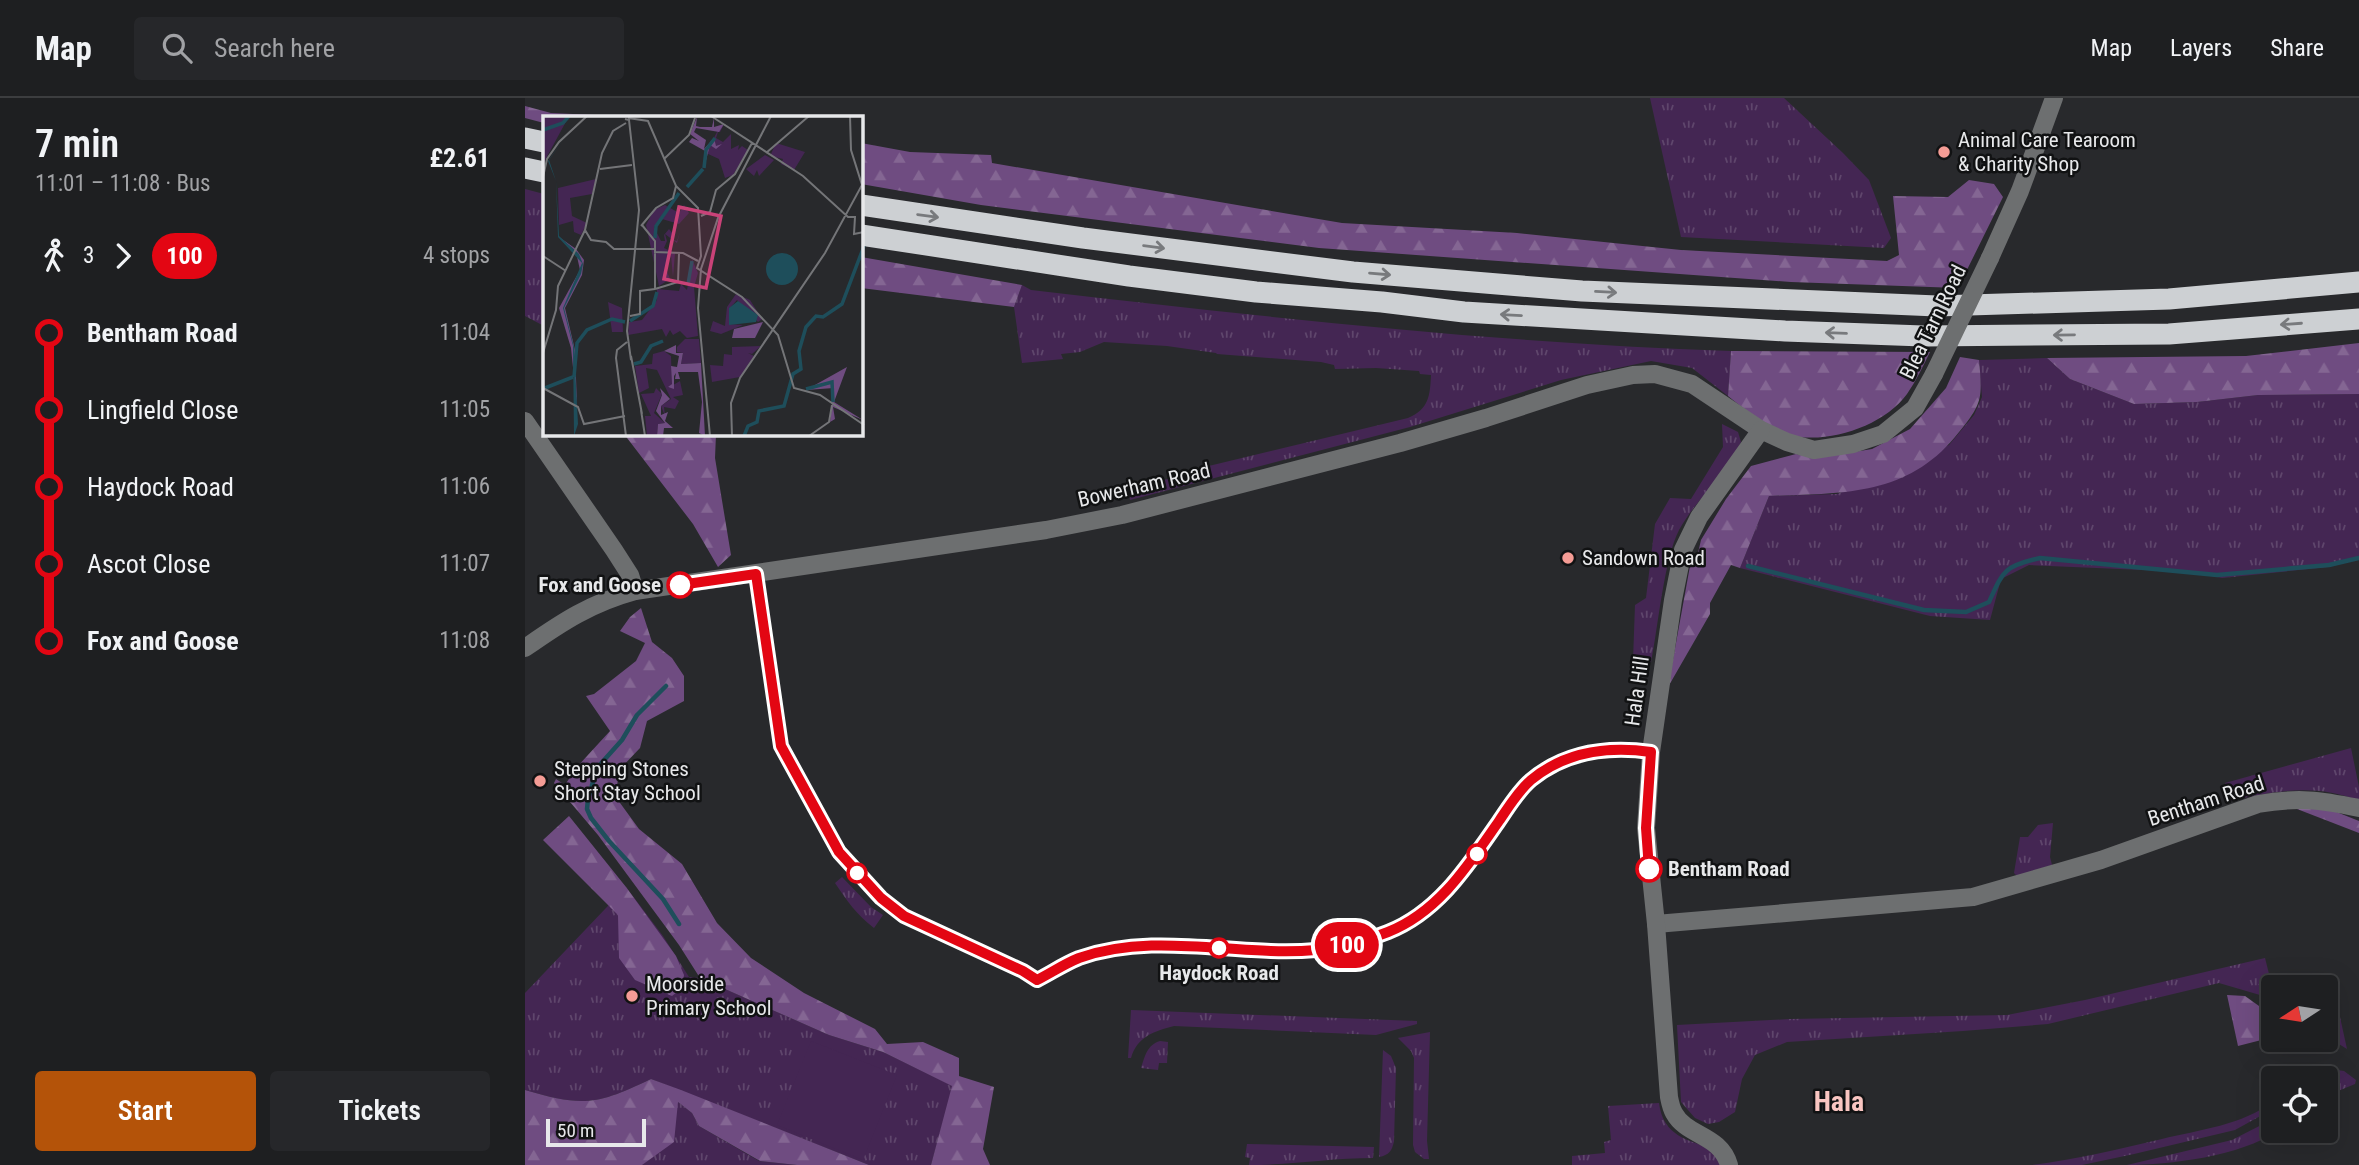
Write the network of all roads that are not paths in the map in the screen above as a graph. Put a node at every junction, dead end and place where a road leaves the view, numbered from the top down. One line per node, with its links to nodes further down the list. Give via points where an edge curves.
1 (2054, 98): 11 (street, Blea Tarn Road, bridge, via 1990,258 1915,408 1883,434 1814,450)
2 (525, 138): 3 (highway)
3 (543, 142)
4 (525, 168): 5 (highway)
5 (543, 172)
6 (863, 205): 8 (highway, one-way to 8, via 1083,239 1353,272 1582,291 1937,306 2169,299)
7 (863, 235): 9 (highway, one-way to 7, via 2169,334 1923,336 1771,330 1464,312 1256,292)
8 (2359, 282)
9 (2359, 319)
10 (525, 421): 12 (street, via 614,550)
11 (1761, 430): 12 (street, Bowerham Road, via 1692,384 1655,373 1633,375 1400,443 1122,515); 15 (street, Hala Hill, via 1699,517 1683,550 1647,793)
12 (635, 591): 13 (street, Bowerham Road, via 575,613)
13 (525, 648)
14 (2359, 808): 15 (street, Bentham Road, via 2311,799 2258,804 2101,860 1973,897)
15 (1656, 923): 16 (street, Hala Hill, via 1669,1097 1675,1114 1716,1143)
16 (1729, 1165)

